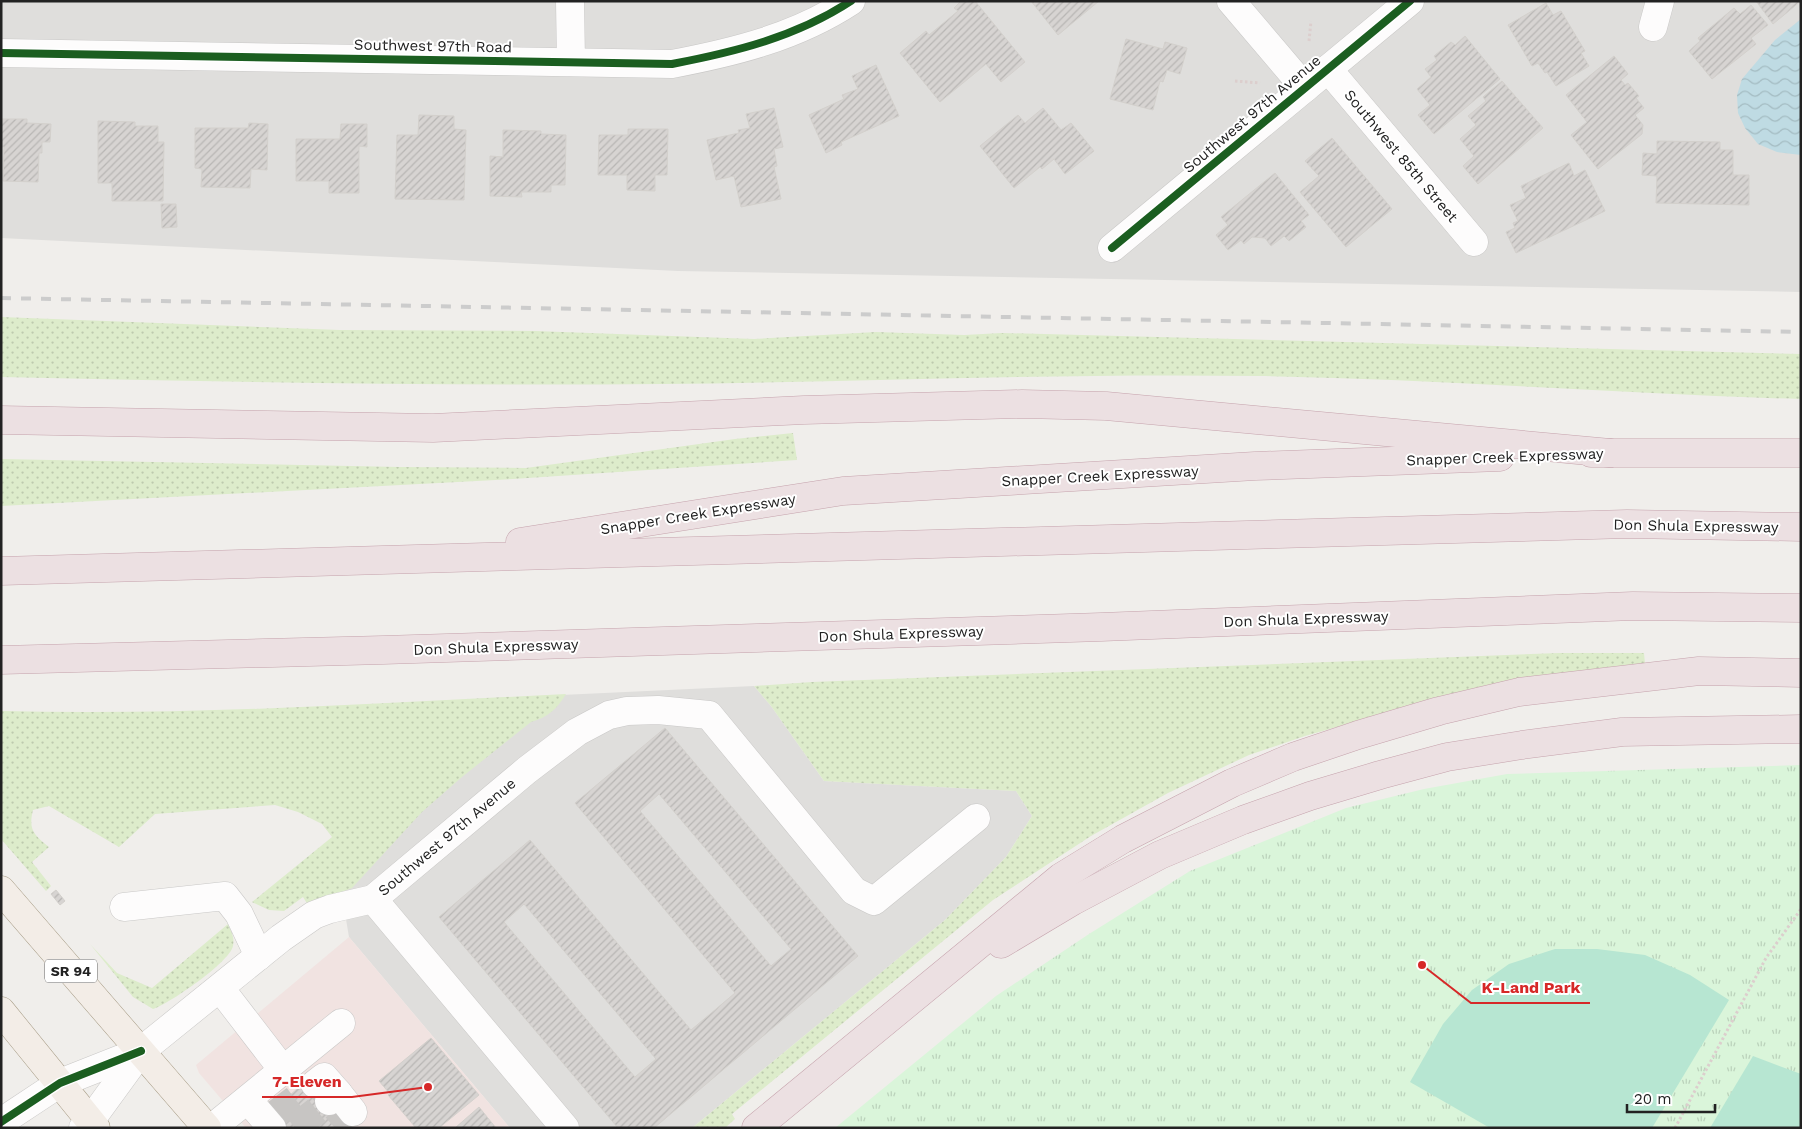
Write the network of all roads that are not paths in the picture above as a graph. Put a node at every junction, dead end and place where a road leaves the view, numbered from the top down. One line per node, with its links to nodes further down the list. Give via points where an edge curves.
1 (570, 1): 8 (street)
2 (851, 1): 8 (street, Southwest 97th Road, via 796,30 729,53 672,64)
3 (1231, 1): 10 (street)
4 (1410, 1): 9 (street, Southwest 97th Avenue)
5 (1660, 1): 6 (street)
6 (1653, 27)
7 (1, 53): 8 (street, Southwest 97th Road)
8 (571, 62)
9 (1328, 69): 10 (street, Southwest 97th Avenue); 11 (street, Southwest 85th Street)
10 (1306, 88): 12 (street, Southwest 97th Avenue)
11 (1474, 242)
12 (1112, 248)
13 (1, 420): 14 (highway, via 433,428 804,410 1087,405)
14 (1610, 453): 15 (highway, Snapper Creek Expressway); 17 (highway, Snapper Creek Expressway, via 1254,466 843,492)
15 (1801, 453)
16 (1801, 527): 17 (highway, Don Shula Expressway, via 1627,524)
17 (405, 560): 18 (highway, Don Shula Expressway)
18 (1, 571)
19 (1801, 608): 20 (highway, Don Shula Expressway, via 1633,606 1101,627)
20 (1, 660)
21 (1801, 673): 28 (highway, via 1700,671 1519,692 1438,711 1293,757 1180,808 1062,876)
22 (1801, 729): 28 (highway, via 1622,732 1448,757 1380,774 1243,820 1160,855 1073,901)
23 (976, 818): 25 (street, Southwest 97th Avenue, via 874,901 854,891 709,715 658,710 627,711 609,715 577,732)
24 (1, 890): 32 (main road, SR 94)
25 (374, 899): 27 (street, Southwest 97th Avenue, via 349,903 314,915); 43 (street)
26 (124, 907): 27 (street, via 225,896 239,914)
27 (259, 956): 29 (street, Southwest 97th Avenue)
28 (930, 985): 44 (highway)
29 (220, 988): 32 (street, Southwest 97th Avenue); 34 (street)
30 (1, 1011): 35 (main road)
31 (341, 1024): 33 (street)
32 (141, 1051): 35 (street, Southwest 97th Avenue); 40 (street, Southwest 97th Avenue); 41 (main road, SR 94)
33 (305, 1053): 34 (street); 37 (street)
34 (283, 1070): 36 (street)
35 (60, 1083): 38 (street, Southwest 97th Avenue); 40 (main road)
36 (248, 1100): 39 (street); 42 (street)
37 (339, 1102)
38 (1, 1122)
39 (270, 1122)
40 (90, 1125)
41 (207, 1128)
42 (212, 1128)
43 (565, 1128)
44 (756, 1128)

